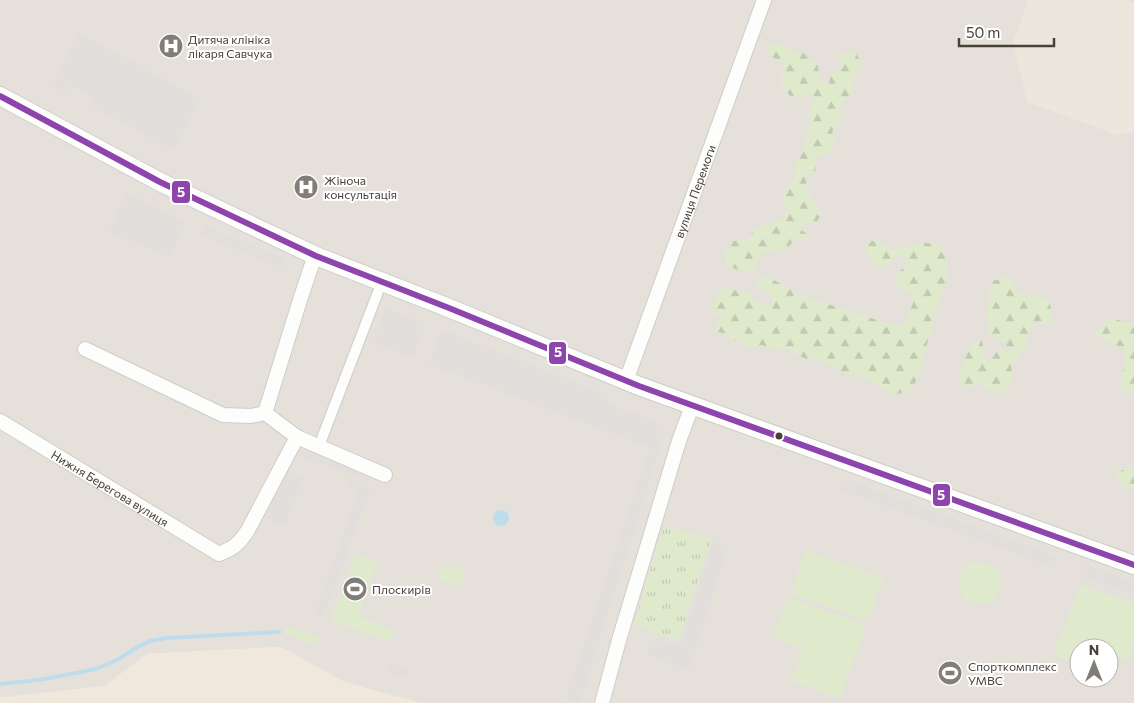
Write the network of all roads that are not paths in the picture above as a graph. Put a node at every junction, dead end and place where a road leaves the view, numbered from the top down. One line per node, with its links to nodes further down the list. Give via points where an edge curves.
1 (764, 0): 6 (street, вулиця Перемоги)
2 (0, 96): 3 (street, via 160,182)
3 (316, 256): 6 (street); 8 (street)
4 (378, 292): 11 (street)
5 (84, 349): 8 (street, via 223,415)
6 (626, 381): 7 (street)
7 (692, 406): 13 (street); 14 (street)
8 (265, 413): 10 (street)
9 (0, 421): 10 (street, Нижня Берегова вулиця, via 219,554 232,549 248,530)
10 (297, 436): 11 (street)
11 (319, 446): 12 (street)
12 (384, 475)
13 (1134, 565)
14 (602, 703)

